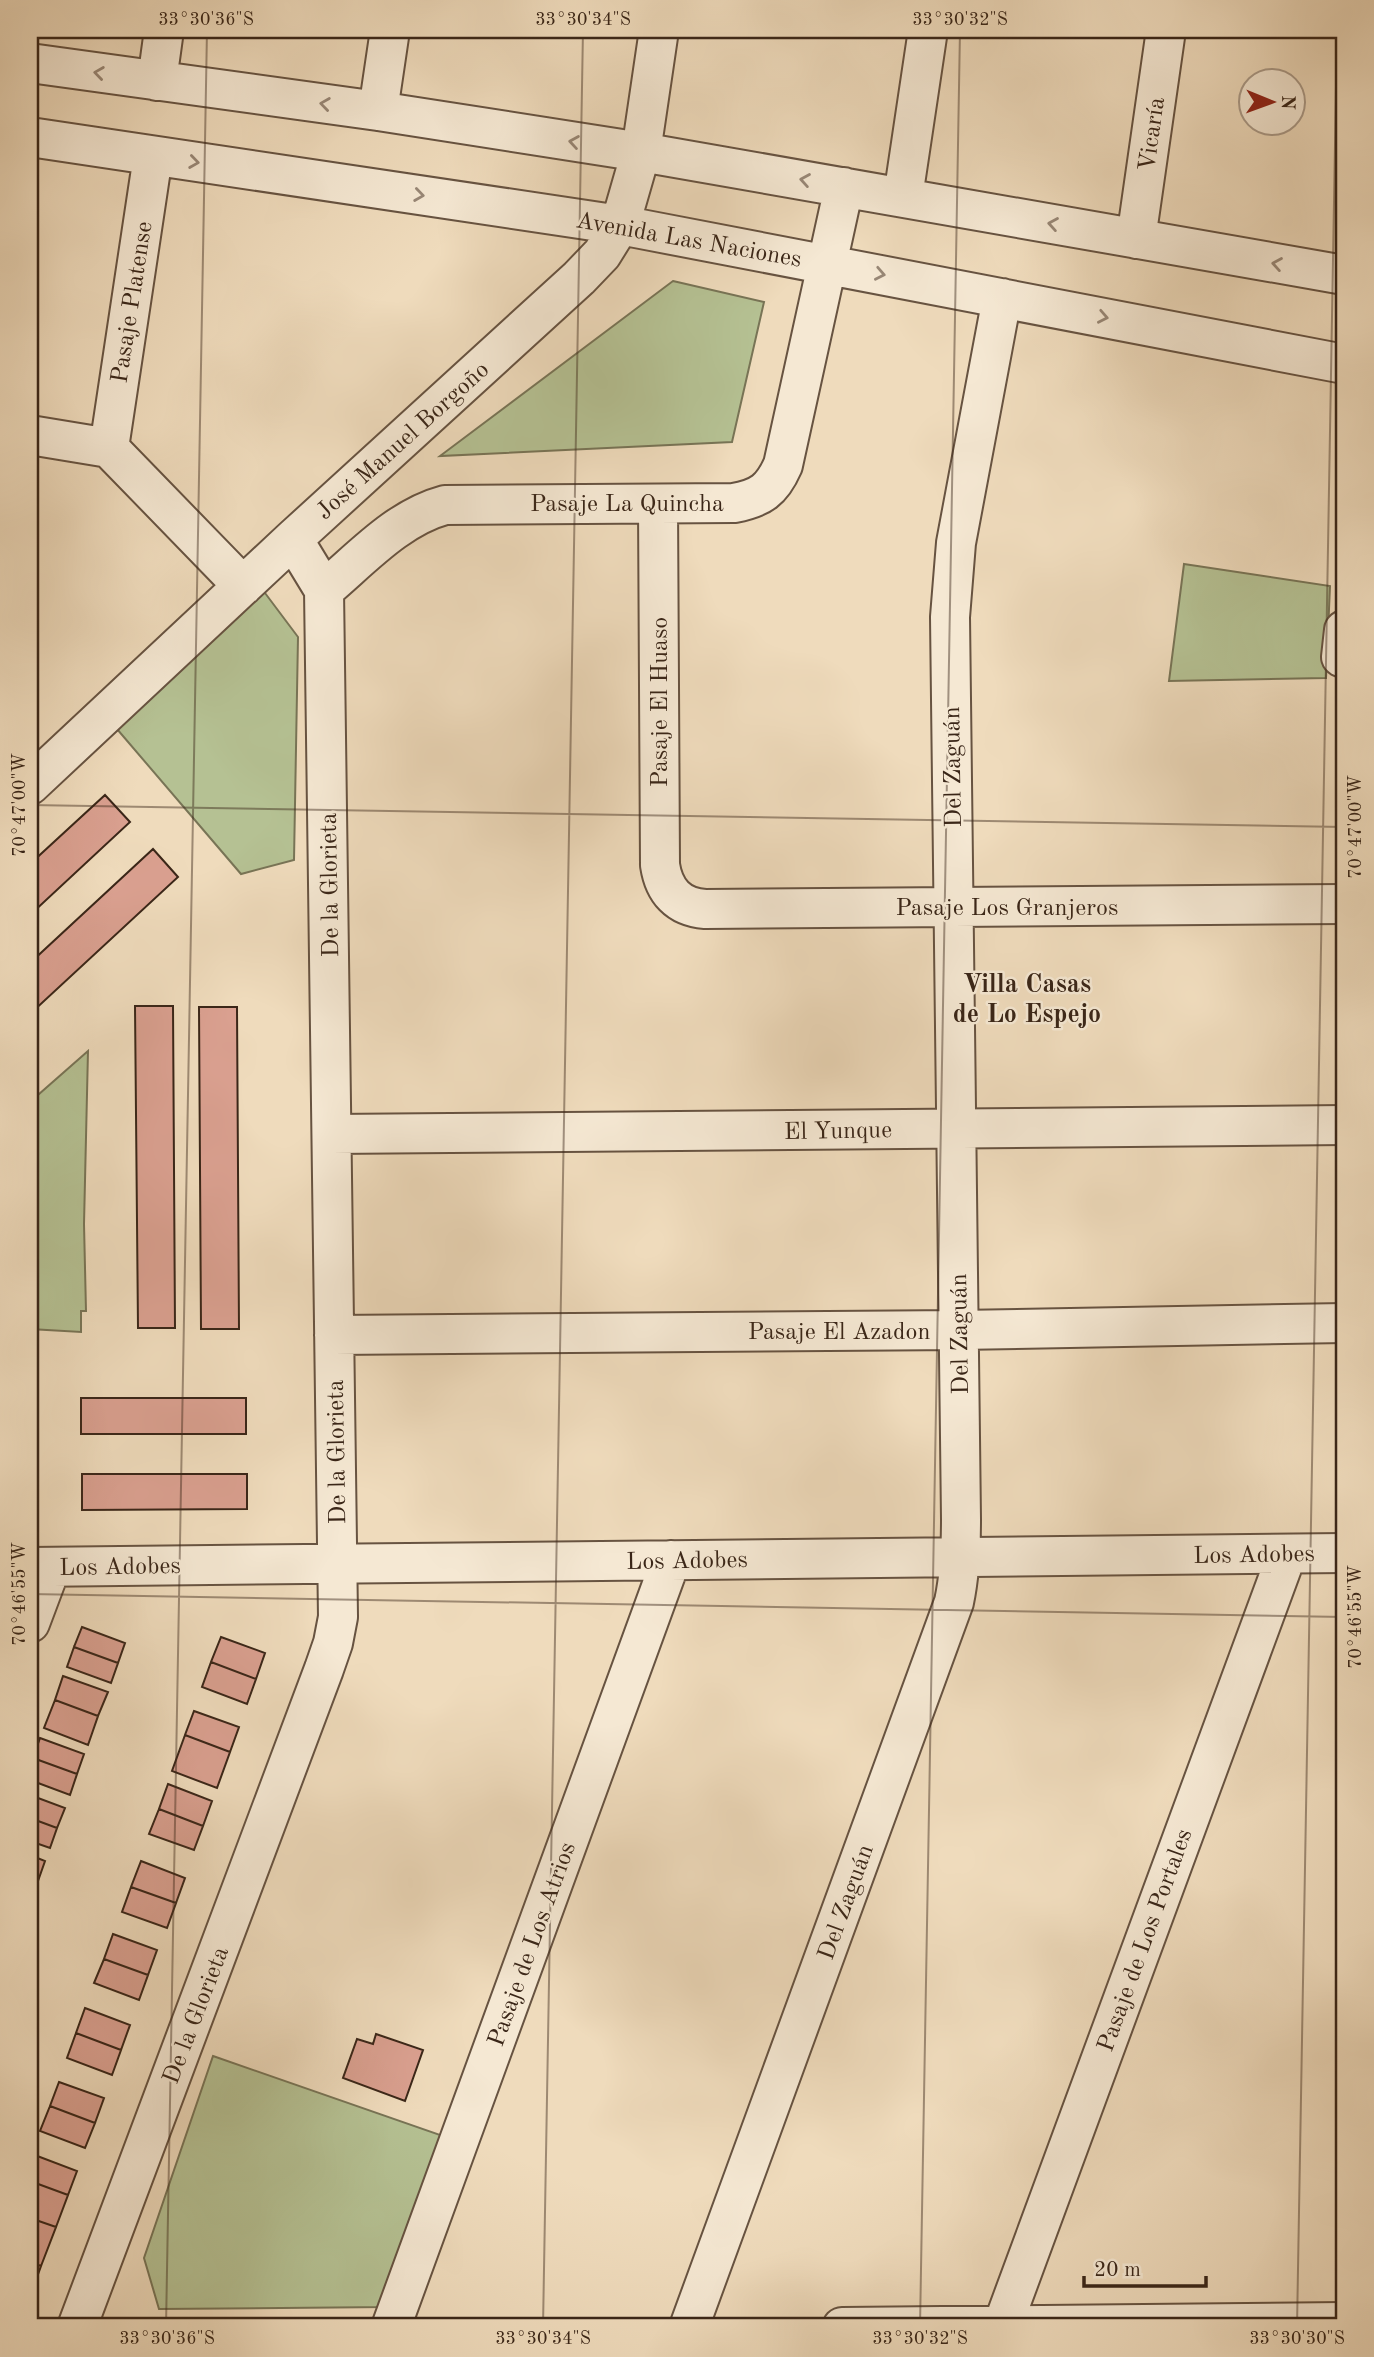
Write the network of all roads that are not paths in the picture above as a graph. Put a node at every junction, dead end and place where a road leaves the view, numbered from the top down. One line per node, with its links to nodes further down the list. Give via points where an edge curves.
1 (164, 30): 7 (street)
2 (390, 30): 8 (street)
3 (659, 30): 10 (street, José Manuel Borgoño)
4 (928, 30): 13 (street)
5 (1166, 30): 15 (street, Vicaría)
6 (30, 63): 7 (street, one-way to 6)
7 (157, 81): 8 (street, one-way to 7)
8 (378, 111): 10 (street, one-way to 8)
9 (30, 137): 11 (street, Avenida Las Naciones)
10 (641, 152): 12 (street, one-way to 10); 14 (street, José Manuel Borgoño)
11 (153, 156): 14 (street, Avenida Las Naciones, one-way to 14); 21 (street, Pasaje Platense)
12 (844, 187): 13 (street); 16 (street, Pasaje La Quincha)
13 (903, 197): 15 (street, one-way to 13)
14 (620, 225): 16 (street, Avenida Las Naciones); 23 (street, José Manuel Borgoño, via 602,254 579,278)
15 (1136, 239): 17 (street, one-way to 15)
16 (826, 264): 18 (street, Avenida Las Naciones, one-way to 18); 22 (street, Pasaje La Quincha, via 776,481 764,493 734,503)
17 (1344, 275)
18 (1002, 298): 19 (street, Avenida Las Naciones, one-way to 19); 29 (street, Del Zaguán, via 951,581)
19 (1344, 364)
20 (30, 435): 21 (street)
21 (109, 447): 24 (street)
22 (657, 504): 25 (street, Pasaje La Quincha, via 444,505 401,525); 27 (street, Pasaje El Huaso, via 660,865)
23 (293, 539): 24 (street, José Manuel Borgoño); 25 (street)
24 (243, 586): 26 (street, José Manuel Borgoño)
25 (324, 590): 32 (street, De la Glorieta)
26 (30, 785)
27 (673, 897): 29 (street, Pasaje Los Granjeros, via 705,909)
28 (1344, 904): 29 (street, Pasaje Los Granjeros)
29 (954, 907): 31 (street, Del Zaguán)
30 (1344, 1125): 31 (street, El Yunque)
31 (956, 1128): 32 (street, El Yunque); 34 (street, Del Zaguán)
32 (332, 1135): 35 (street, De la Glorieta)
33 (1344, 1323): 34 (street, Pasaje El Azadon)
34 (959, 1330): 35 (street, Pasaje El Azadon); 38 (street, Del Zaguán)
35 (334, 1335): 40 (street, De la Glorieta)
36 (1287, 1553): 37 (street, Los Adobes); 38 (street, Los Adobes); 44 (street, Pasaje de Los Portales)
37 (1344, 1553)
38 (961, 1557): 39 (street, Los Adobes); 47 (street, Del Zaguán, via 954,1602)
39 (671, 1560): 40 (street, Los Adobes); 46 (street, Pasaje de Los Atrios)
40 (337, 1563): 41 (street, Los Adobes); 45 (street, De la Glorieta, via 338,1617 329,1656)
41 (40, 1567): 42 (street)
42 (30, 1623)
43 (1344, 2322): 44 (street)
44 (1002, 2326): 48 (street)
45 (77, 2327)
46 (391, 2327)
47 (690, 2327)
48 (842, 2327)

